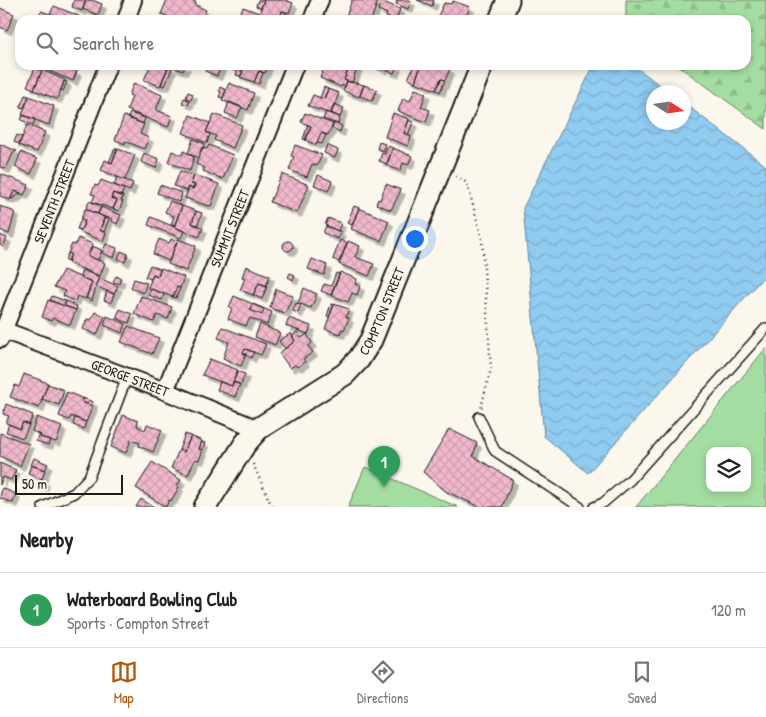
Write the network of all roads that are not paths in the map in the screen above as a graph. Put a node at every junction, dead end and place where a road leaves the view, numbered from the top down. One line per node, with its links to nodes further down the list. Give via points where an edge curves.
1 (133, 0): 4 (street)
2 (320, 0): 5 (street)
3 (508, 0): 6 (street)
4 (128, 15)
5 (314, 15)
6 (502, 15)
7 (106, 70): 11 (street, SEVENTH STREET)
8 (292, 70): 13 (street, SUMMIT STREET)
9 (480, 70): 15 (street, COMPTON STREET, via 371,340 345,374)
10 (766, 328): 19 (lane, via 630,480)
11 (1, 333): 12 (street, GEORGE STREET)
12 (127, 377): 13 (street, GEORGE STREET); 16 (lane, via 89,477 74,493)
13 (165, 391): 15 (street, GEORGE STREET)
14 (479, 417): 18 (lane, via 495,451)
15 (252, 436): 17 (street)
16 (43, 507)
17 (205, 507)
18 (580, 507)
19 (594, 507)

